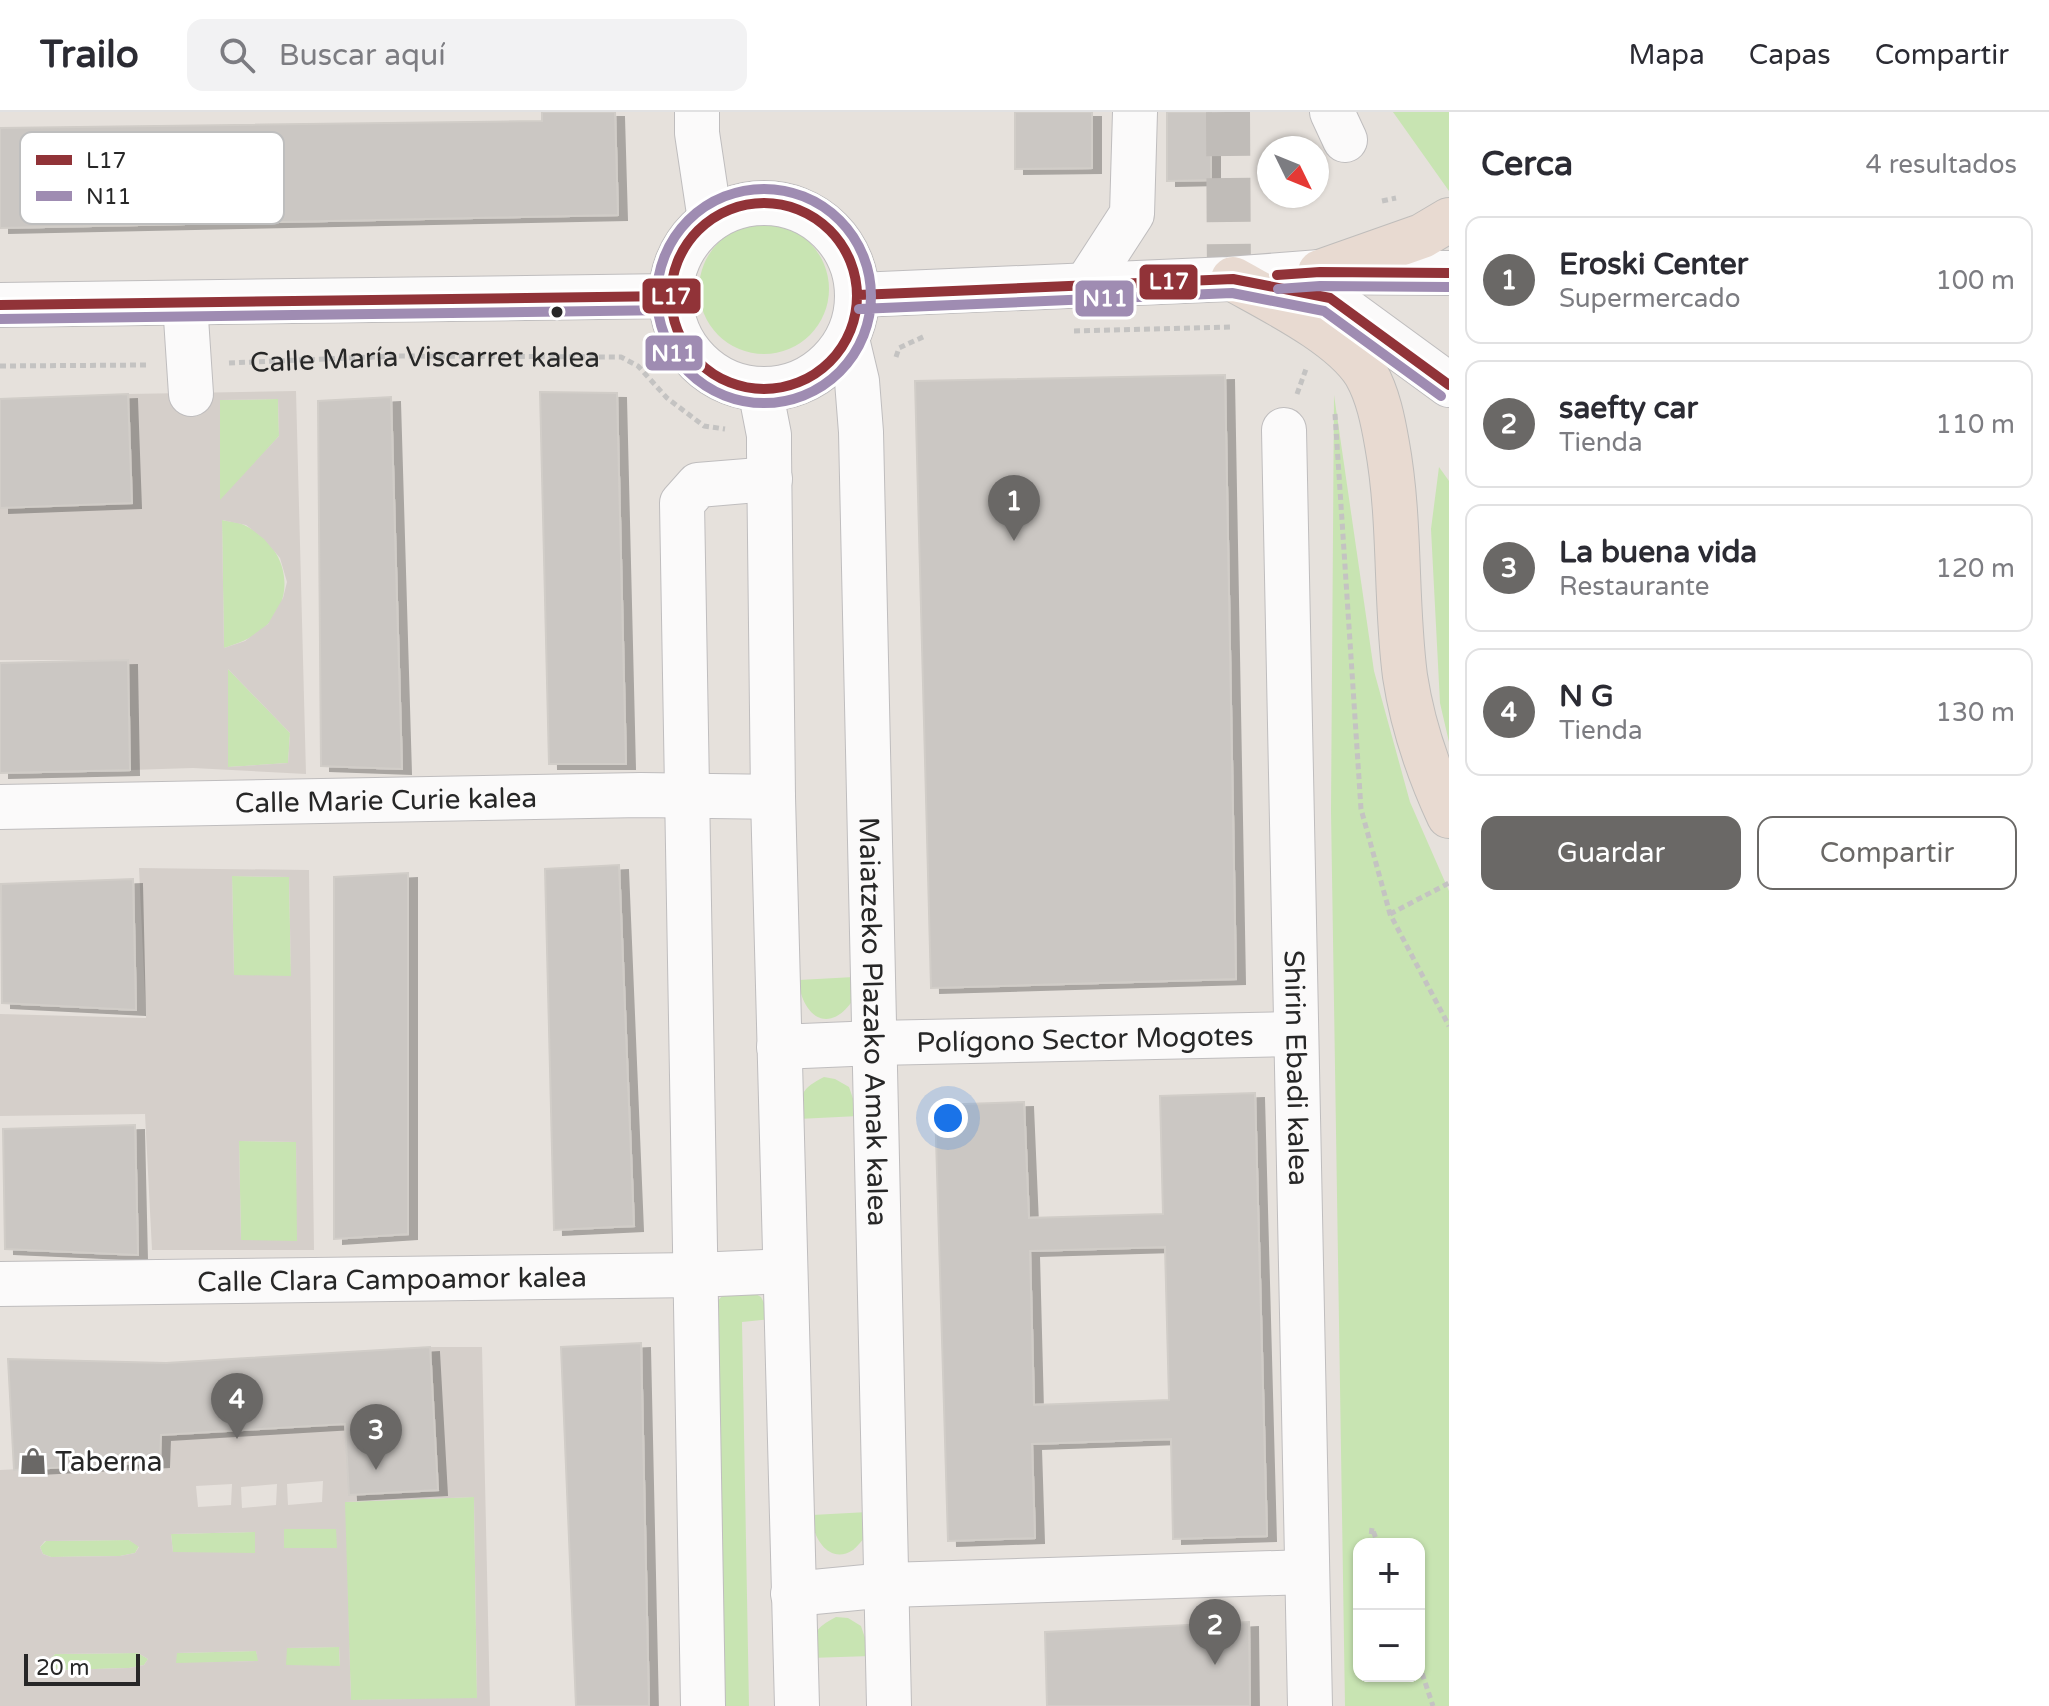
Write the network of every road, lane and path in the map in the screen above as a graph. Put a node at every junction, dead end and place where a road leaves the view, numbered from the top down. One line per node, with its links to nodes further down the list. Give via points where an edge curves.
1 (697, 112): 3 (street)
2 (1135, 112): 8 (street, via 1132,214)
3 (710, 220): 9 (street, via 765,202 794,207 819,220 840,241 853,266); 10 (street, via 689,241 676,267)
4 (1449, 220): 5 (highway, via 1422,236)
5 (1320, 272): 6 (street); 7 (street)
6 (1449, 273)
7 (1233, 279): 8 (street); 22 (street, via 1330,298); 31 (highway, via 1331,338 1365,373 1381,412 1394,483 1405,677)
8 (1086, 285): 9 (street)
9 (858, 295): 16 (street)
10 (671, 296): 11 (street); 23 (street, via 675,324 707,370)
11 (185, 303): 12 (street); 21 (street)
12 (0, 305)
13 (1245, 326): 14 (path)
14 (1072, 331)
15 (929, 334): 17 (path, via 899,348)
16 (847, 339): 23 (street, via 832,360 810,376); 36 (street, Maiatzeko Plazako Amak kalea, via 861,432)
17 (895, 359)
18 (1309, 361): 20 (path)
19 (0, 366): 21 (path, Calle María Viscarret kalea)
20 (1317, 372)
21 (190, 380): 26 (path, Calle María Viscarret kalea, via 396,356 621,357 704,426)
22 (1449, 385)
23 (760, 389): 26 (street)
24 (1335, 409): 33 (path, via 1361,809)
25 (1284, 430): 35 (street, Shirin Ebadi kalea)
26 (769, 435): 27 (street)
27 (770, 479): 28 (street, via 698,485 682,503); 29 (street)
28 (687, 795): 29 (street, Calle Marie Curie kalea); 30 (street, Calle Marie Curie kalea); 39 (street)
29 (773, 797): 37 (street)
30 (0, 807)
31 (1449, 816)
32 (1449, 883): 33 (path)
33 (1390, 914): 34 (path)
34 (1449, 1026)
35 (1296, 1034): 36 (street, Polígono Sector Mogotes); 43 (street, Shirin Ebadi kalea)
36 (875, 1043): 37 (street, Polígono Sector Mogotes); 44 (street, Maiatzeko Plazako Amak kalea)
37 (779, 1047): 38 (street)
38 (784, 1271): 39 (street, Calle Clara Campoamor kalea); 45 (street)
39 (695, 1275): 40 (street, Calle Clara Campoamor kalea); 47 (street)
40 (0, 1284)
41 (1371, 1538): 42 (path, via 1372,1528)
42 (1376, 1538)
43 (1307, 1572): 44 (street); 50 (street, Shirin Ebadi kalea)
44 (887, 1585): 45 (street); 49 (street, Maiatzeko Plazako Amak kalea)
45 (793, 1594): 48 (street)
46 (1425, 1682): 51 (path)
47 (703, 1706)
48 (797, 1706)
49 (889, 1706)
50 (1310, 1706)
51 (1433, 1706)

